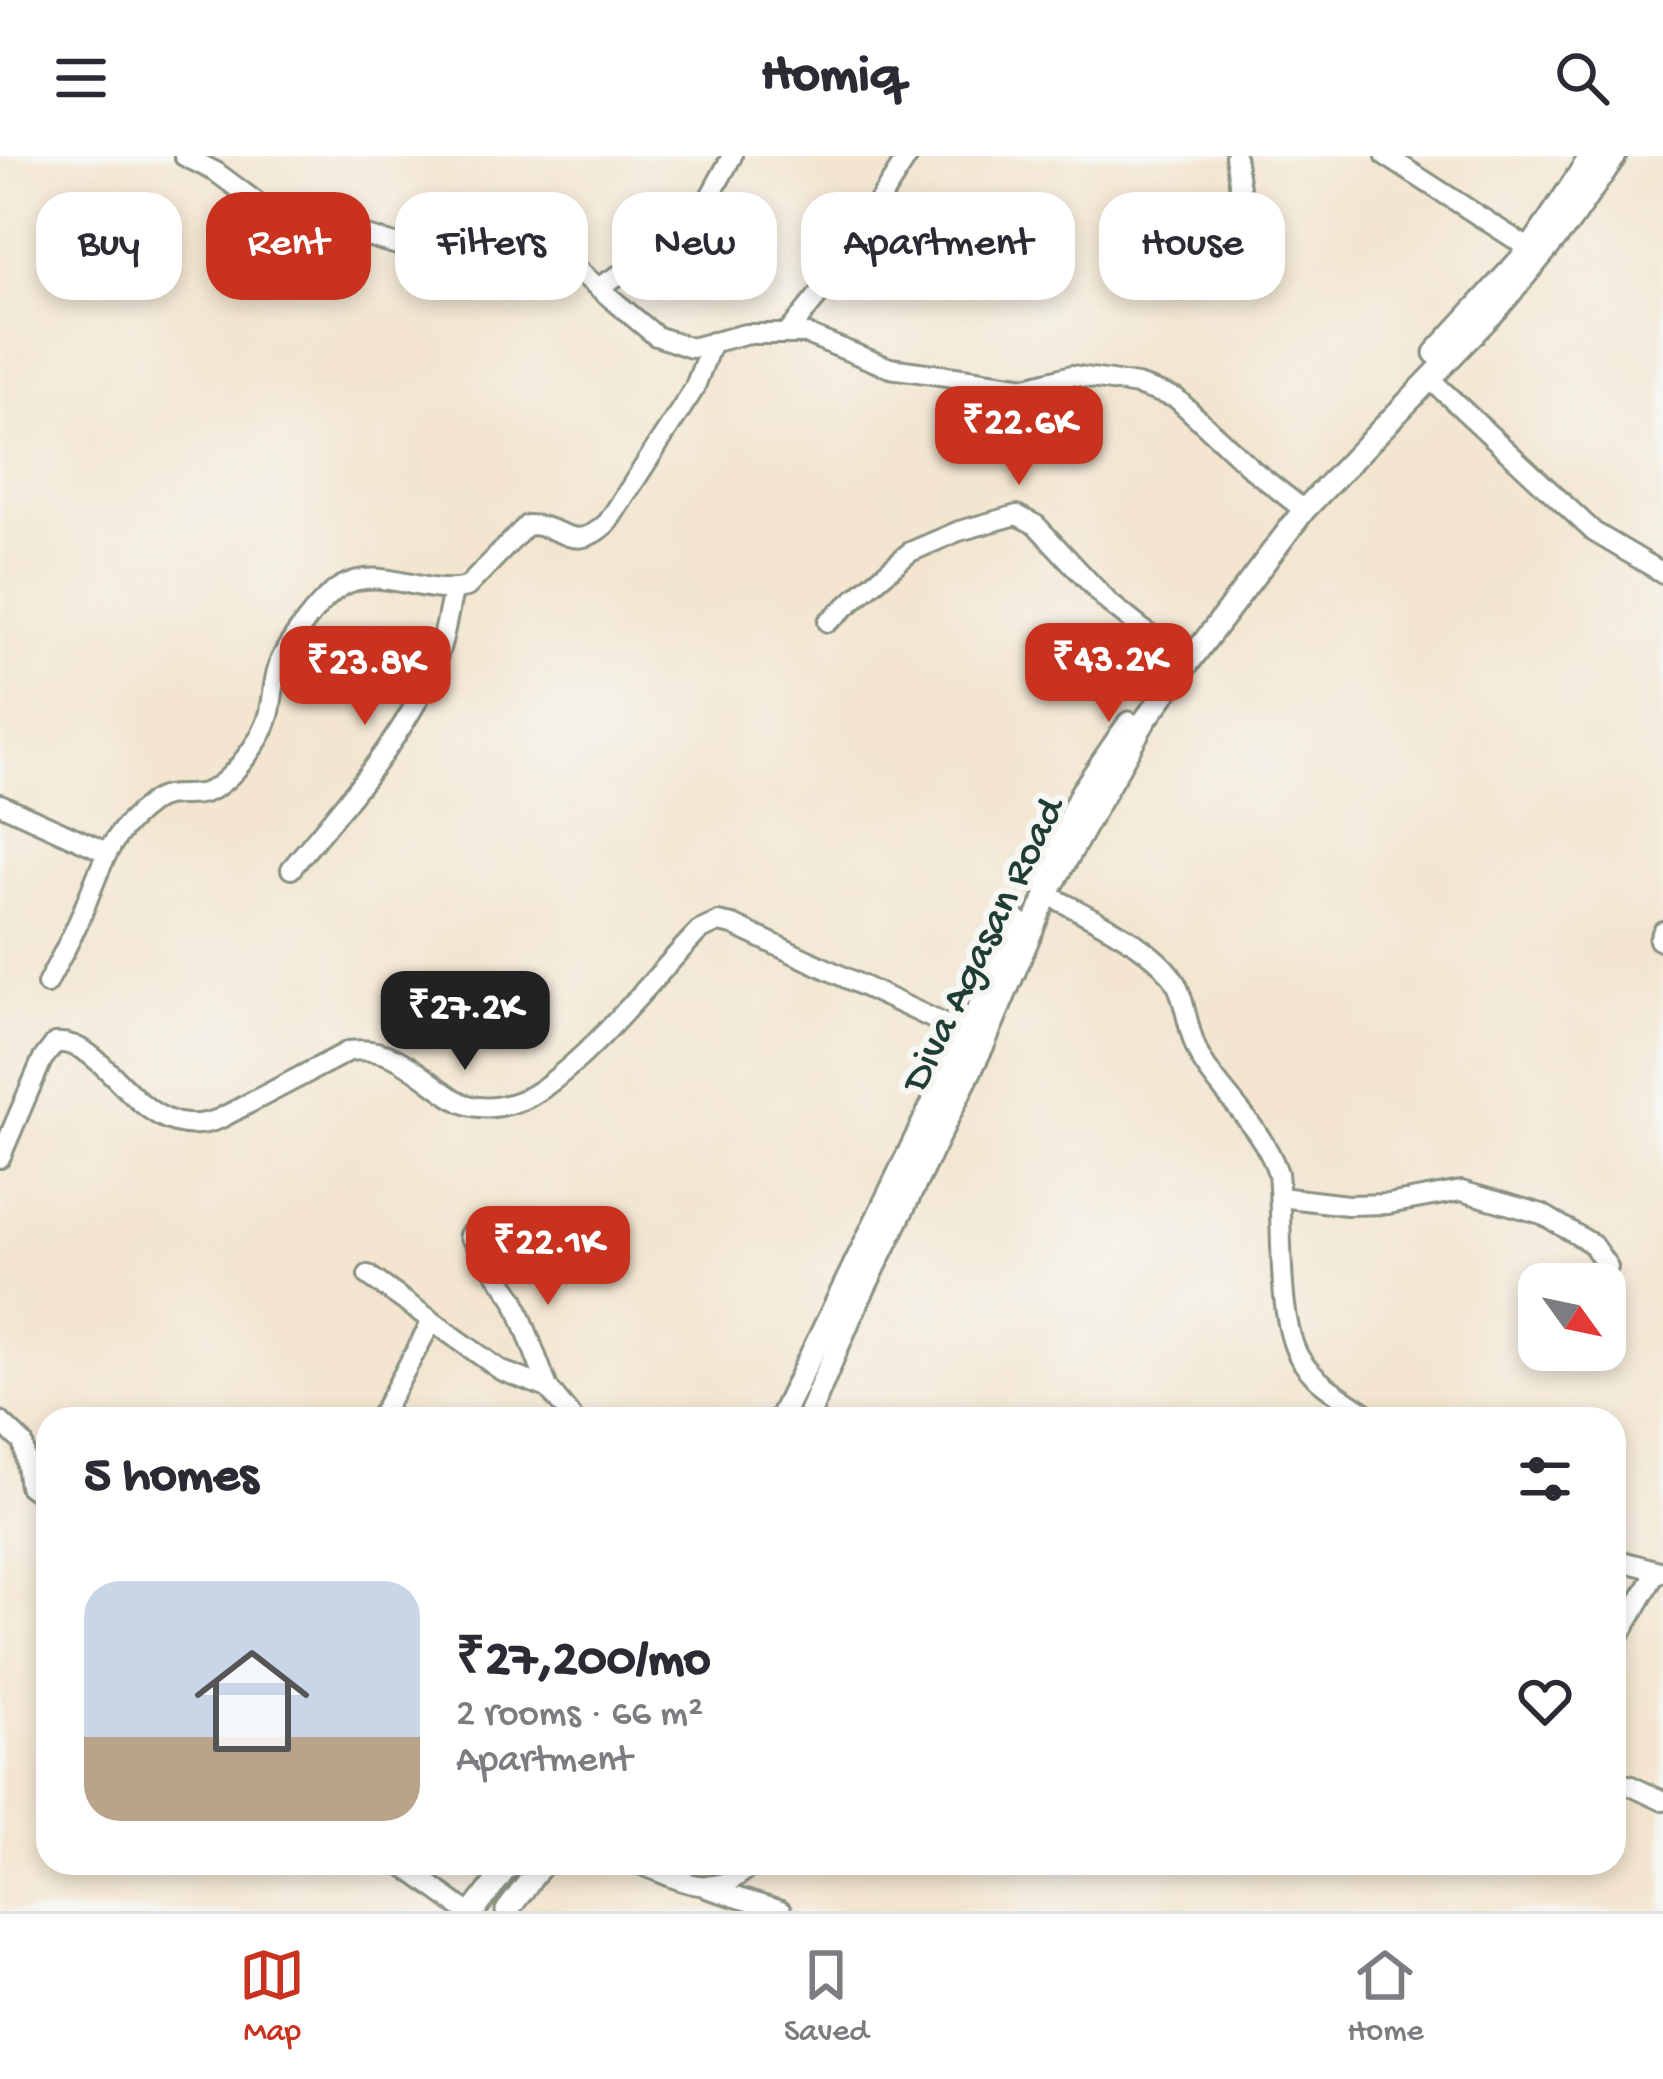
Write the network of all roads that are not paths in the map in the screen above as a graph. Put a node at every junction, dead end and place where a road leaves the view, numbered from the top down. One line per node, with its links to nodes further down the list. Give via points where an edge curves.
1 (184, 156): 10 (street, via 300,223 453,256 538,245)
2 (732, 156): 10 (street, via 677,242)
3 (908, 156): 11 (street)
4 (1235, 156): 8 (street)
5 (1386, 156): 9 (street)
6 (1591, 156): 9 (street)
7 (1615, 156): 9 (street, Diva Agasan Road)
8 (1241, 192)
9 (1535, 252): 13 (street, Diva Agasan Road, via 1498,308); 14 (street)
10 (598, 287): 12 (street, via 656,336 691,347)
11 (787, 334): 12 (street); 14 (street, via 890,368 1026,387 1072,375 1138,385 1176,398)
12 (712, 342): 16 (street, via 694,389 598,532 571,539 527,525 478,578)
13 (1430, 379): 14 (street, Diva Agasan Road); 15 (street, via 1594,532)
14 (1299, 506): 18 (street, Diva Agasan Road)
15 (1663, 573)
16 (453, 591): 20 (street, via 370,577 344,584 323,600 279,664 273,709 239,766 204,793 150,803); 21 (street, via 422,693)
17 (828, 622): 18 (street, via 910,552 1017,515)
18 (1181, 659): 22 (street, Diva Agasan Road); 24 (street, via 1081,793)
19 (0, 804): 20 (street)
20 (104, 851): 23 (street)
21 (291, 869)
22 (1047, 894): 24 (street, Diva Agasan Road); 26 (street, via 1167,970 1192,1045 1271,1151)
23 (47, 984)
24 (976, 1039): 25 (street, via 718,922 699,931 538,1092 493,1108 456,1100 370,1048 349,1051 219,1119 182,1125 85,1052 55,1043); 34 (street); 35 (street, Diva Agasan Road)
25 (0, 1158)
26 (1280, 1197): 28 (street, via 1388,1204 1461,1191 1542,1214 1592,1244); 36 (street, via 1291,1342 1303,1364)
27 (469, 1235): 31 (street, via 514,1298)
28 (1605, 1263)
29 (368, 1275): 30 (street)
30 (432, 1322): 31 (street, via 502,1371); 32 (street)
31 (548, 1388): 33 (street)
32 (386, 1407)
33 (558, 1407)
34 (786, 1407)
35 (812, 1407)
36 (1354, 1407)
37 (0, 1421): 38 (street, via 22,1443)
38 (36, 1491)
39 (1626, 1562): 40 (street)
40 (1660, 1572): 41 (street)
41 (1626, 1626)
42 (1628, 1784): 43 (street)
43 (1663, 1801)
44 (418, 1875): 50 (street)
45 (500, 1875): 50 (street)
46 (534, 1875): 51 (street)
47 (668, 1875): 49 (street)
48 (738, 1875): 49 (street, via 725,1886)
49 (693, 1885): 52 (street)
50 (470, 1911)
51 (507, 1911)
52 (781, 1911)

